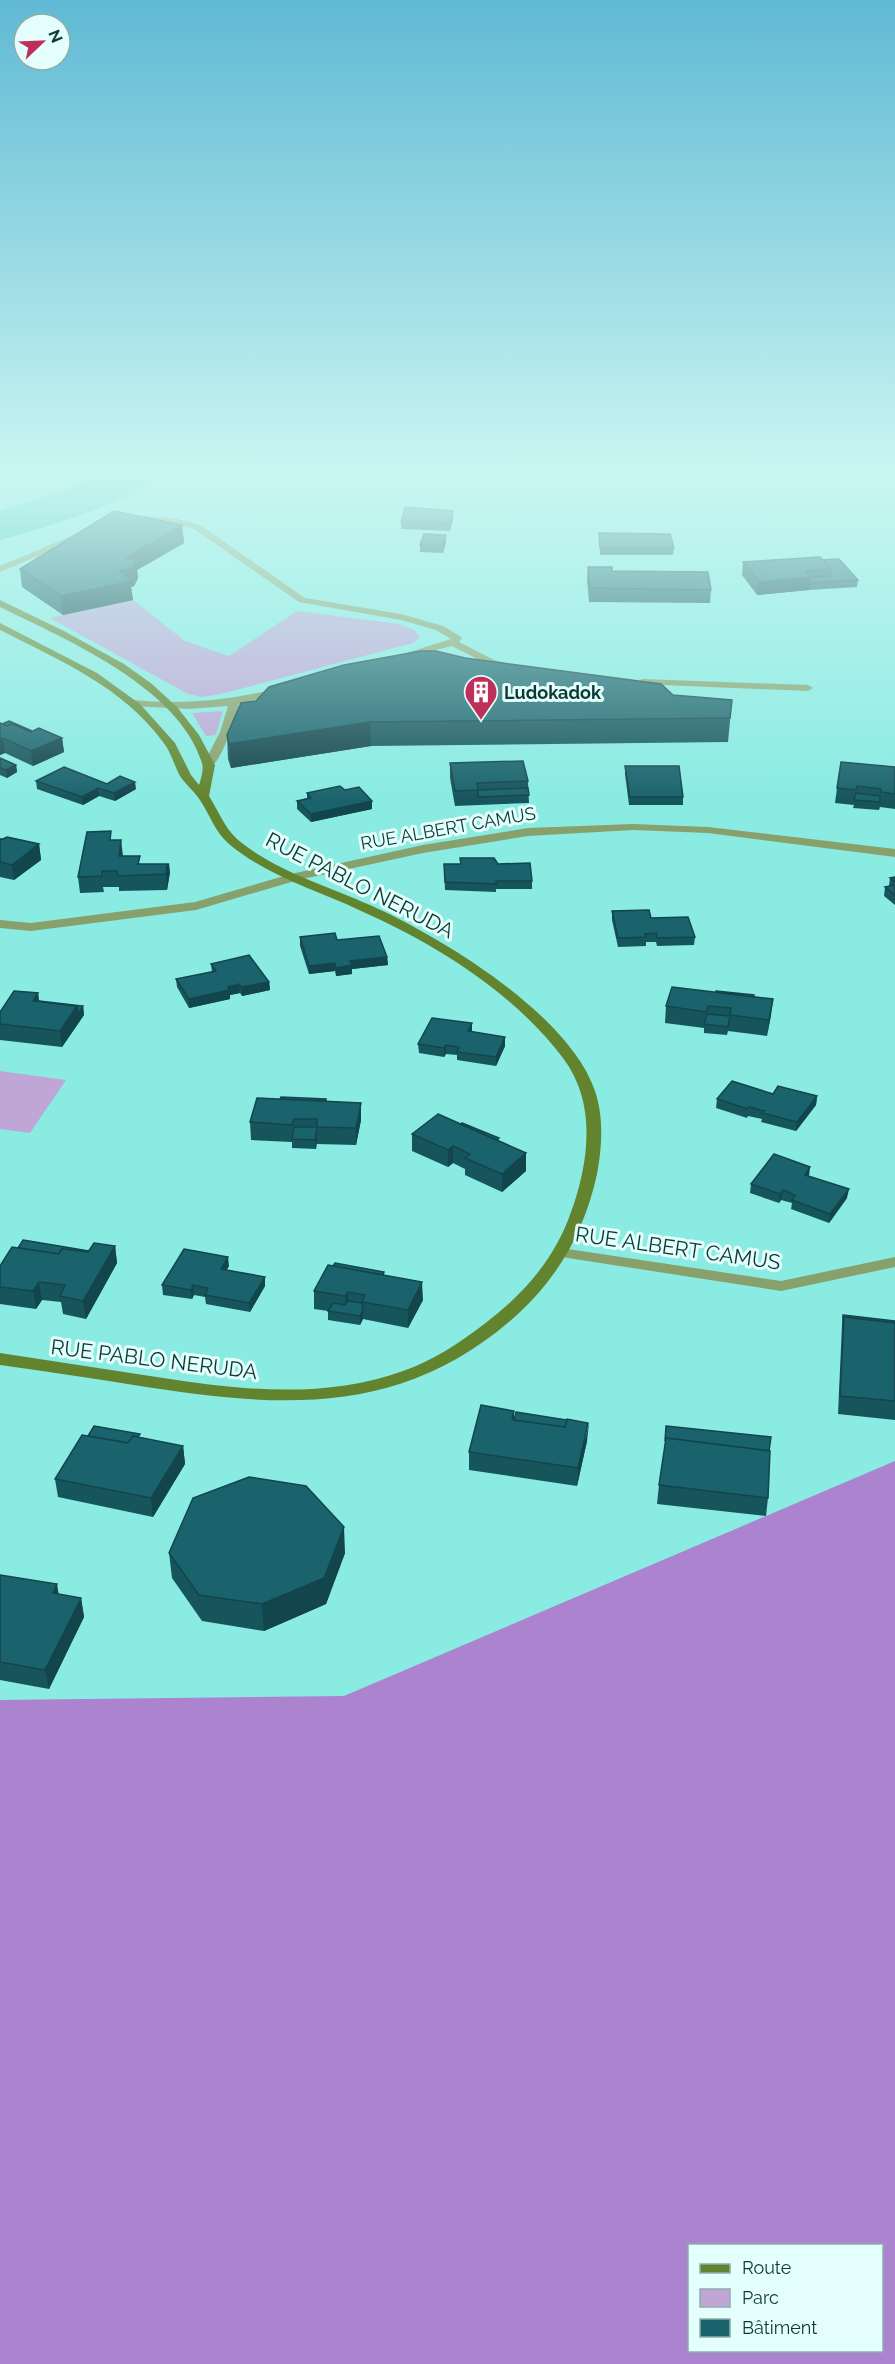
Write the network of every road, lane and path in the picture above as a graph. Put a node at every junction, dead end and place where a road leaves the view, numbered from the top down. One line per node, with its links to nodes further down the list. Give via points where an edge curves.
1 (274, 580): 4 (street, via 302,600 320,605 415,618 457,638)
2 (0, 603): 12 (main road, via 111,661)
3 (0, 626): 10 (main road, RUE PABLO NERUDA, via 77,666)
4 (453, 643): 5 (street); 6 (street, via 492,662)
5 (401, 658)
6 (523, 668)
7 (635, 682): 9 (street)
8 (290, 688): 11 (street)
9 (808, 688)
10 (132, 703): 12 (street); 14 (main road, RUE PABLO NERUDA, via 172,746 188,779)
11 (234, 704): 12 (street); 13 (street)
12 (173, 708): 13 (main road, via 188,726)
13 (209, 765): 14 (main road)
14 (203, 796): 16 (main road, RUE PABLO NERUDA, via 231,840 254,857)
15 (895, 853): 16 (street, RUE ALBERT CAMUS, via 708,830 633,827 528,832 423,849)
16 (295, 877): 17 (street, RUE ALBERT CAMUS, via 196,906 31,927); 18 (main road, RUE PABLO NERUDA, via 430,940 508,997 569,1055 589,1091 596,1127 590,1179 578,1220)
17 (0, 924)
18 (561, 1253): 19 (street, RUE ALBERT CAMUS, via 781,1286); 20 (main road, RUE PABLO NERUDA, via 521,1304 446,1357 402,1377 308,1396 231,1394)
19 (895, 1262)
20 (0, 1359)

